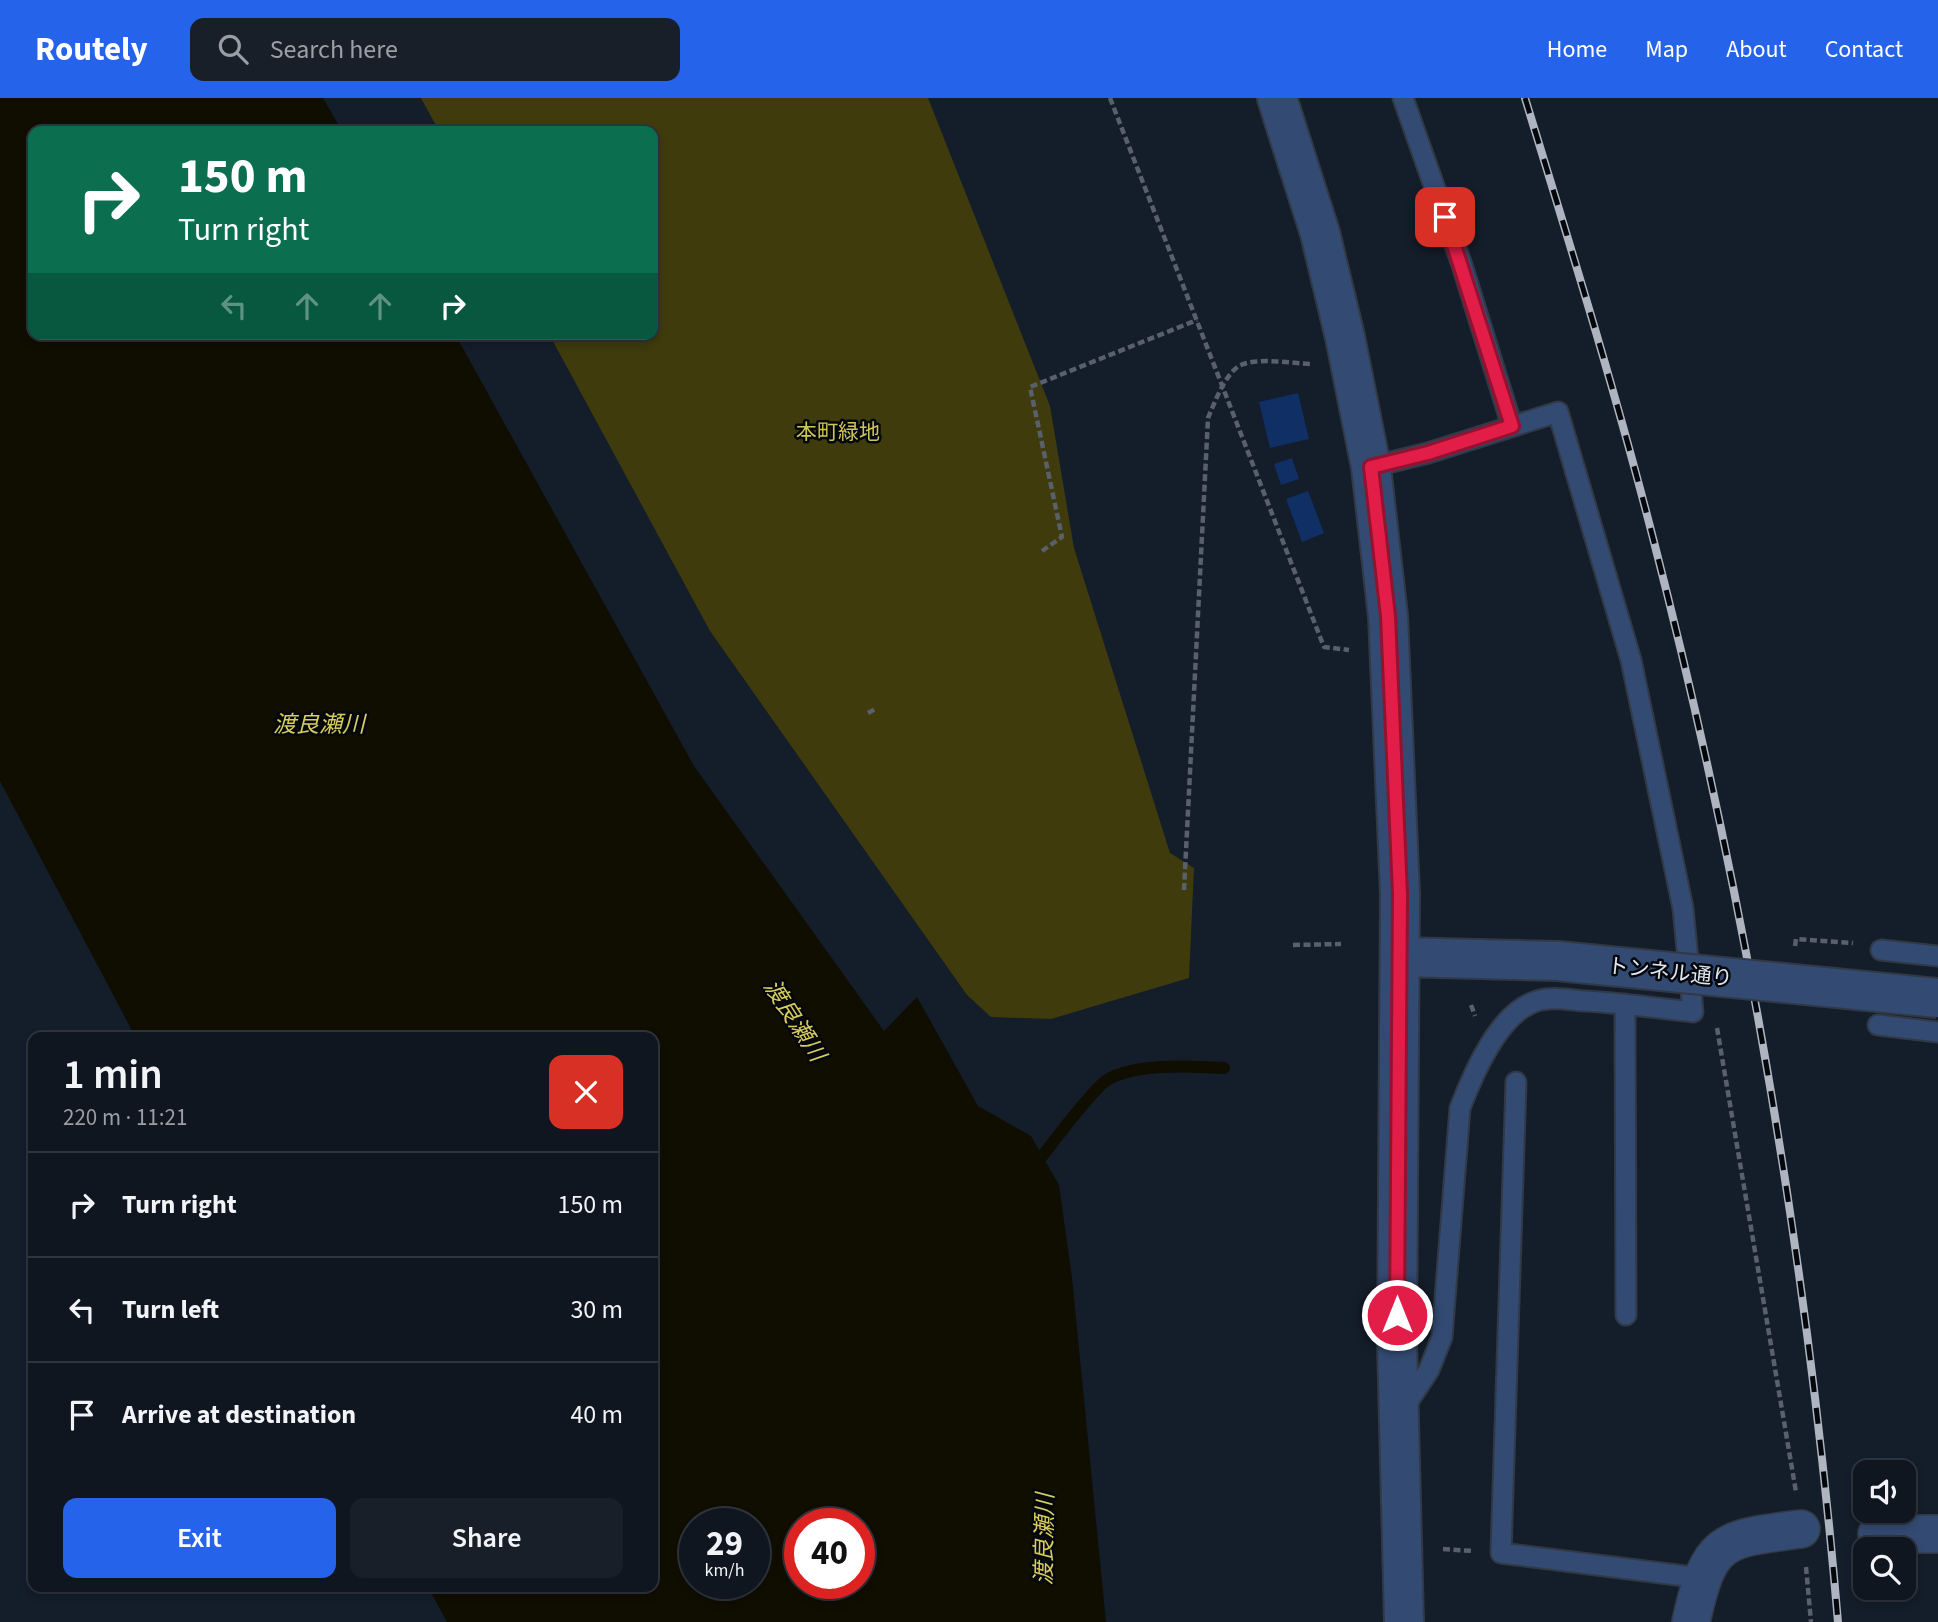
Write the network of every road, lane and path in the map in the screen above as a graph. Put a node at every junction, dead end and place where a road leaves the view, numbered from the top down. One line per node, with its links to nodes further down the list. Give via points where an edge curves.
1 (1110, 98): 4 (path)
2 (1277, 98): 8 (street, via 1320,233)
3 (1403, 98): 7 (lane)
4 (1197, 320): 6 (path); 9 (path, via 1030,387 1062,537)
5 (1313, 364): 6 (path, via 1266,361 1239,366)
6 (1222, 388): 10 (path, via 1324,647); 13 (path, via 1208,418)
7 (1512, 426): 8 (lane); 21 (lane, via 1558,412 1567,436 1631,660 1683,908)
8 (1371, 467): 17 (street, via 1388,616)
9 (1042, 551)
10 (1349, 650)
11 (877, 708): 12 (path)
12 (868, 713)
13 (1184, 890)
14 (1341, 944): 15 (path)
15 (1293, 945)
16 (1881, 950): 18 (lane)
17 (1401, 957): 19 (street, トンネル通り, bridge, via 1558,961); 26 (street)
18 (1938, 957)
19 (1938, 998)
20 (1625, 1004): 21 (lane); 25 (lane); 26 (lane, via 1536,1001 1496,1034 1460,1108 1442,1338 1429,1370)
21 (1693, 1012): 27 (path, via 1716,1024)
22 (1878, 1025): 23 (lane)
23 (1938, 1032)
24 (1516, 1082): 30 (lane, via 1501,1553)
25 (1626, 1315)
26 (1400, 1412): 31 (street)
27 (1801, 1529): 30 (street, via 1739,1539 1715,1553); 33 (path)
28 (1938, 1534): 29 (street)
29 (1877, 1535)
30 (1700, 1581): 32 (street)
31 (1404, 1622)
32 (1691, 1622)
33 (1811, 1622)

